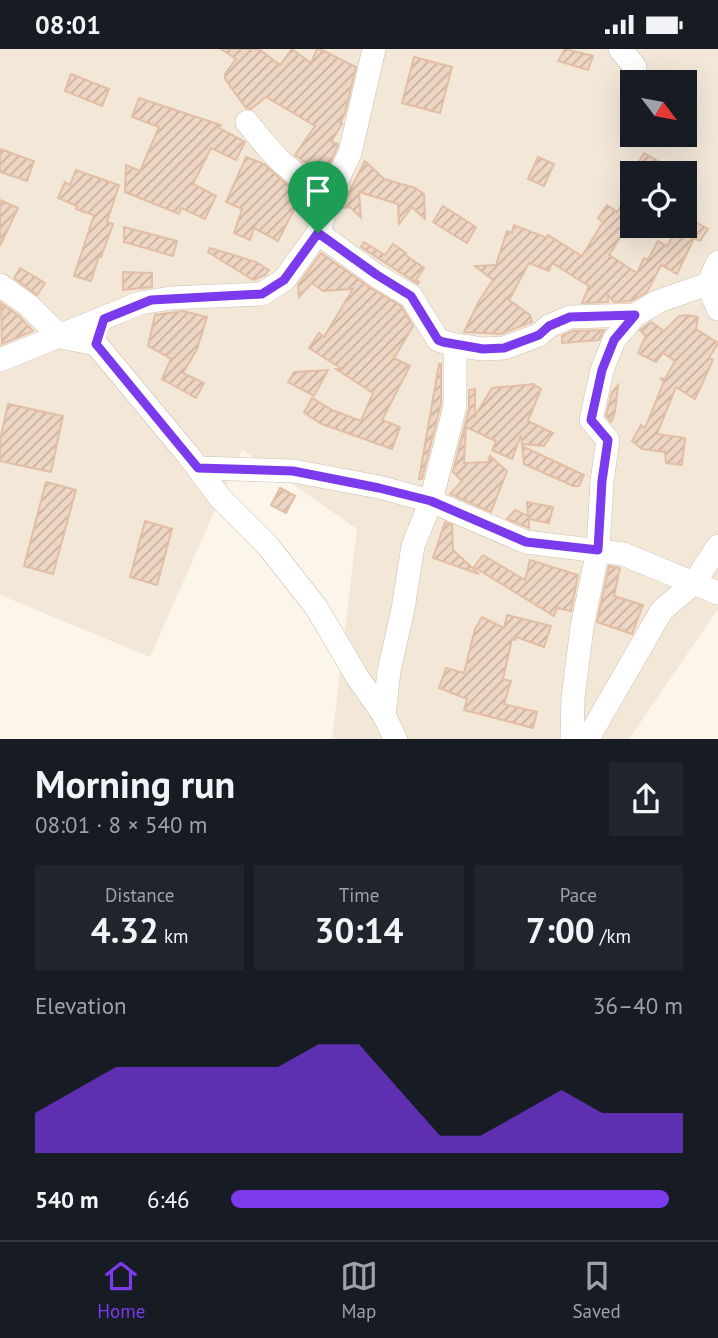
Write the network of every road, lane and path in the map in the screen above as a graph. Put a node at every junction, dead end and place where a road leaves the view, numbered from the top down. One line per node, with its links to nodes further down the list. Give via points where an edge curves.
1 (374, 49): 5 (street, via 350,153)
2 (620, 49): 3 (street)
3 (635, 67)
4 (247, 122): 5 (street, via 274,157 301,180)
5 (330, 195): 6 (street)
6 (318, 233): 12 (street, via 284,280 262,294 151,300); 15 (street, via 411,296 438,340)
7 (718, 262): 8 (street)
8 (708, 284): 10 (street); 11 (street, via 659,301)
9 (0, 285): 13 (street, via 29,305)
10 (718, 309)
11 (635, 315): 15 (street, via 570,317 504,348); 20 (street, via 614,340 591,420 608,440)
12 (104, 319): 13 (street); 14 (street)
13 (61, 337): 14 (street); 16 (street)
14 (96, 344): 17 (street)
15 (455, 345): 18 (street, via 455,406)
16 (0, 361)
17 (198, 468): 18 (street, via 293,471); 23 (street, via 316,607)
18 (431, 501): 20 (street, via 526,542); 23 (street, via 413,546)
19 (718, 546): 21 (street)
20 (598, 550): 21 (street, via 623,554); 25 (street, via 582,627)
21 (694, 583): 22 (street); 26 (street, via 662,610)
22 (718, 593)
23 (384, 715): 24 (street)
24 (396, 739)
25 (572, 739)
26 (588, 739)

